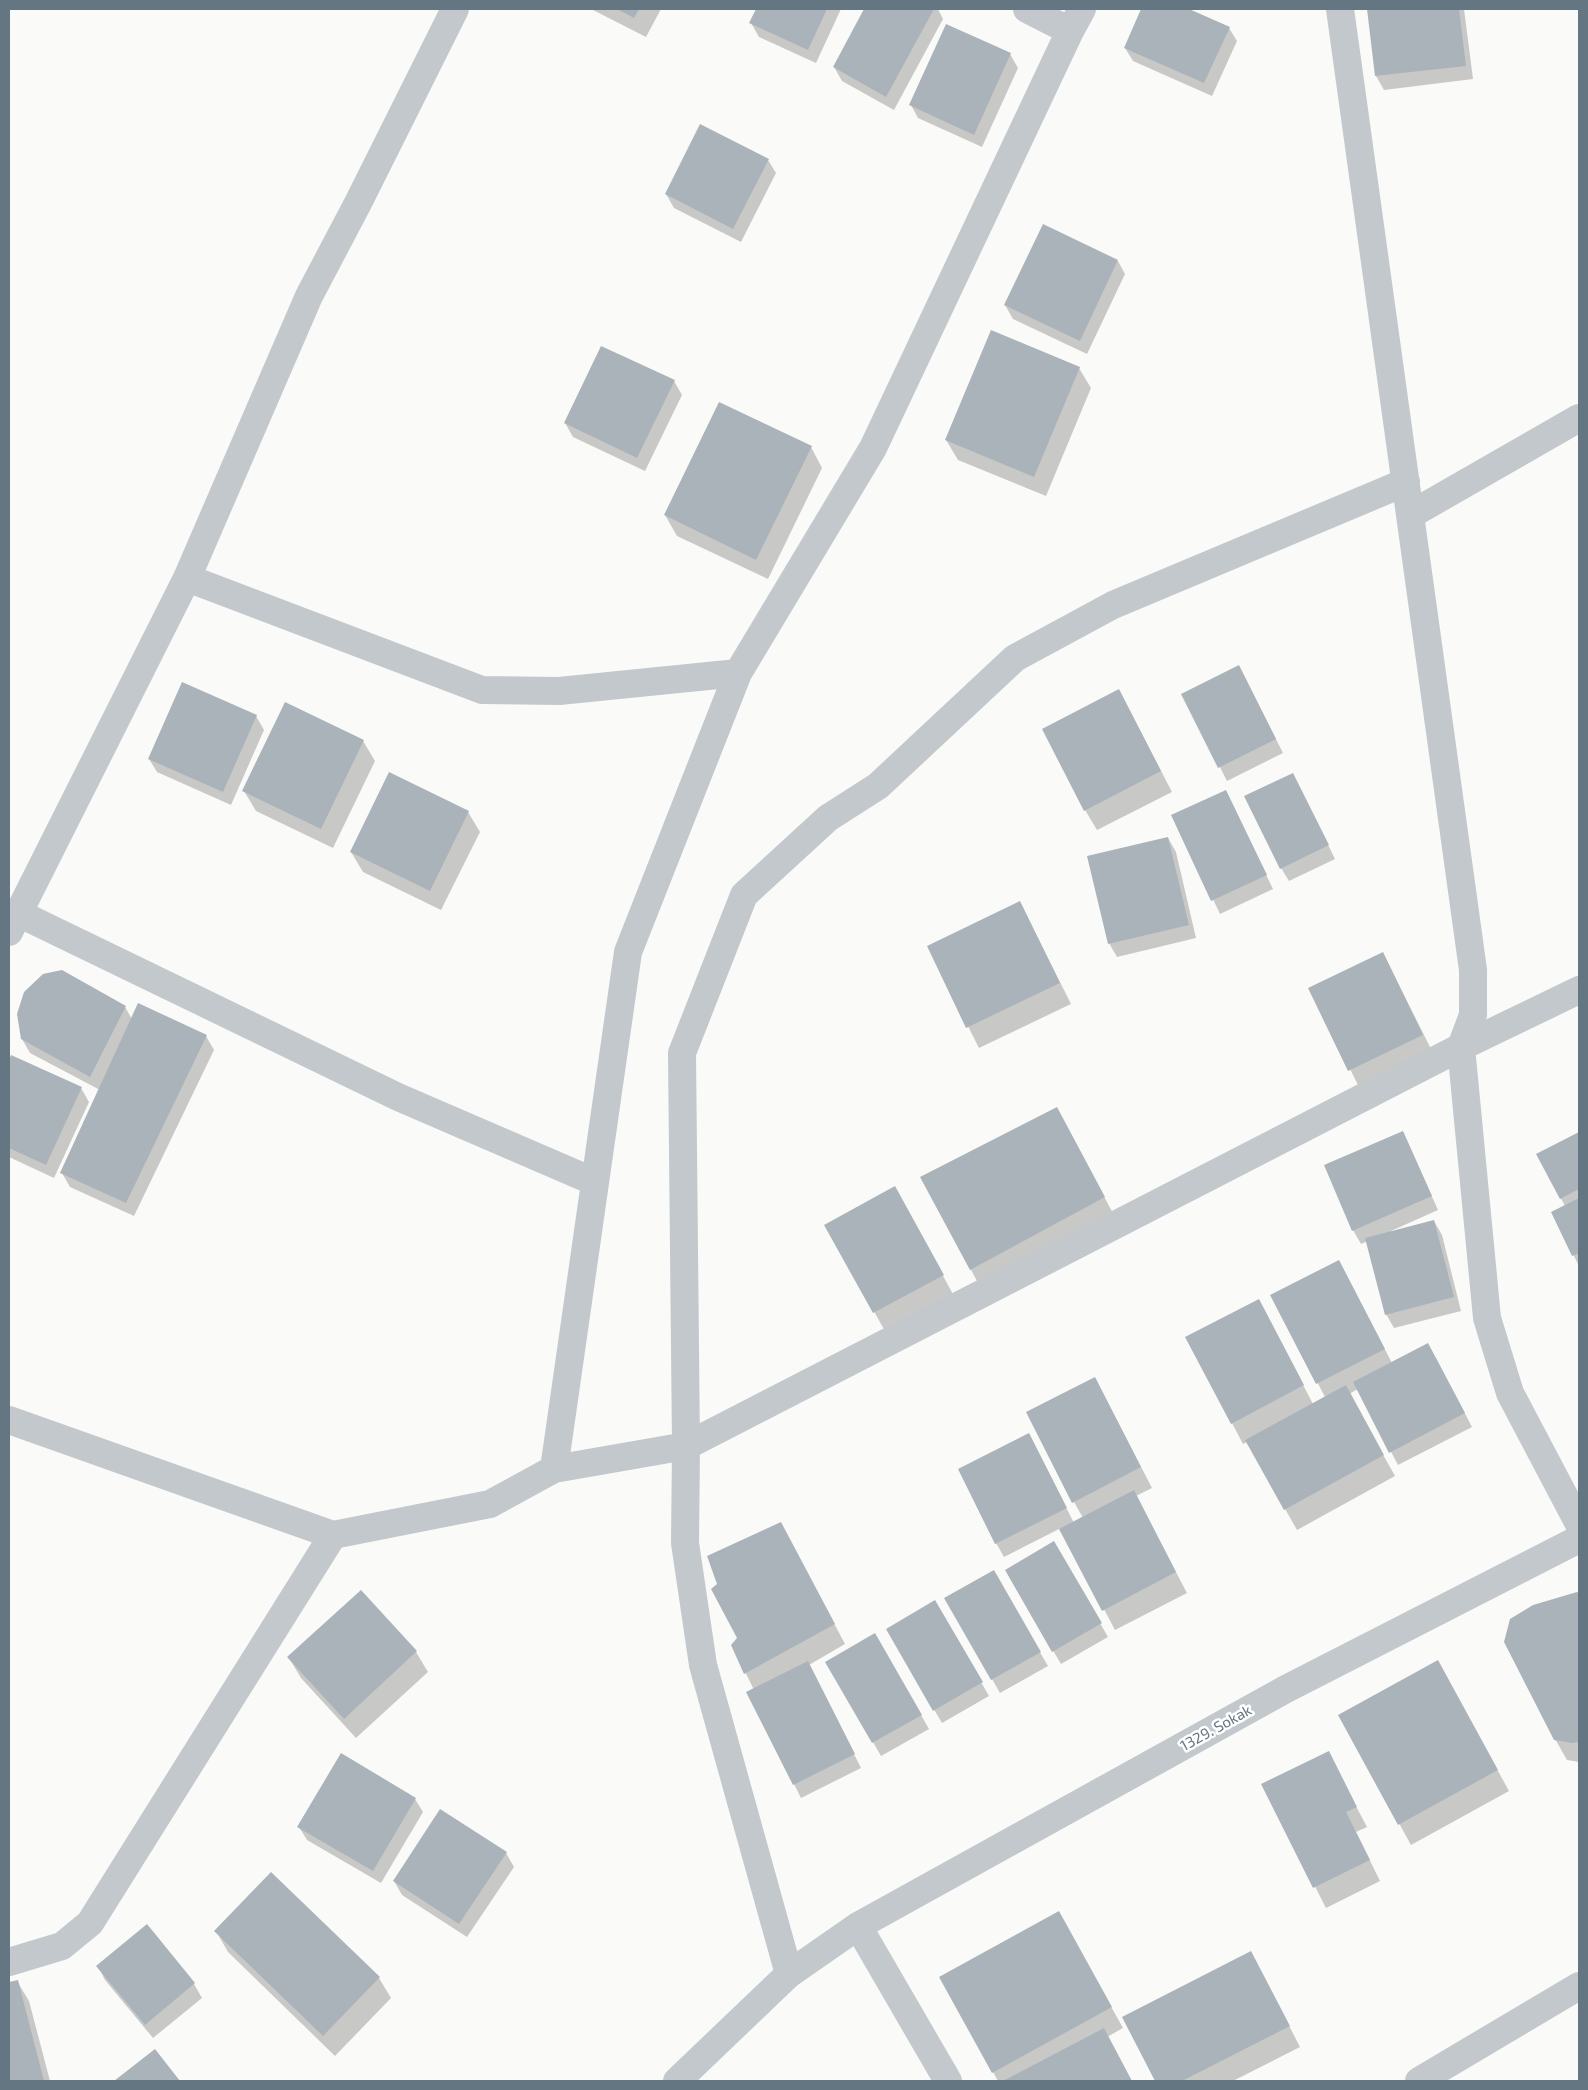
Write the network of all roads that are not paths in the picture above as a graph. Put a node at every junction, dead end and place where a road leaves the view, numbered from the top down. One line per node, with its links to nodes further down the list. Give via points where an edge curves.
1 (455, 9): 8 (street, via 310,296)
2 (1028, 9): 4 (street)
3 (1340, 9): 6 (street)
4 (1076, 20): 9 (street, via 873,448)
5 (1579, 418): 7 (street)
6 (1406, 482): 7 (street); 15 (street, via 1113,605 1014,658 878,786 828,818 744,895 682,1053)
7 (1410, 515): 12 (street, via 1473,970 1473,1015)
8 (187, 578): 9 (street, via 482,690 559,691); 10 (street)
9 (738, 672): 13 (street, via 628,952)
10 (14, 923): 13 (street, via 398,1098)
11 (1579, 990): 12 (street)
12 (1461, 1047): 15 (street); 17 (street, via 1487,1318 1510,1393)
13 (595, 1182): 16 (street)
14 (9, 1420): 18 (street)
15 (686, 1446): 16 (street); 22 (street, via 685,1543 703,1666)
16 (554, 1469): 18 (street, via 490,1504)
17 (1579, 1524)
18 (333, 1535): 21 (street, via 90,1922 62,1946)
19 (1579, 1539): 20 (street, 1329. Sokak, via 1286,1689)
20 (858, 1926): 22 (street, 1329. Sokak); 25 (street)
21 (9, 1962)
22 (789, 1974): 24 (street, 1329. Sokak)
23 (1579, 1986): 26 (street)
24 (677, 2081)
25 (948, 2081)
26 (1419, 2081)

